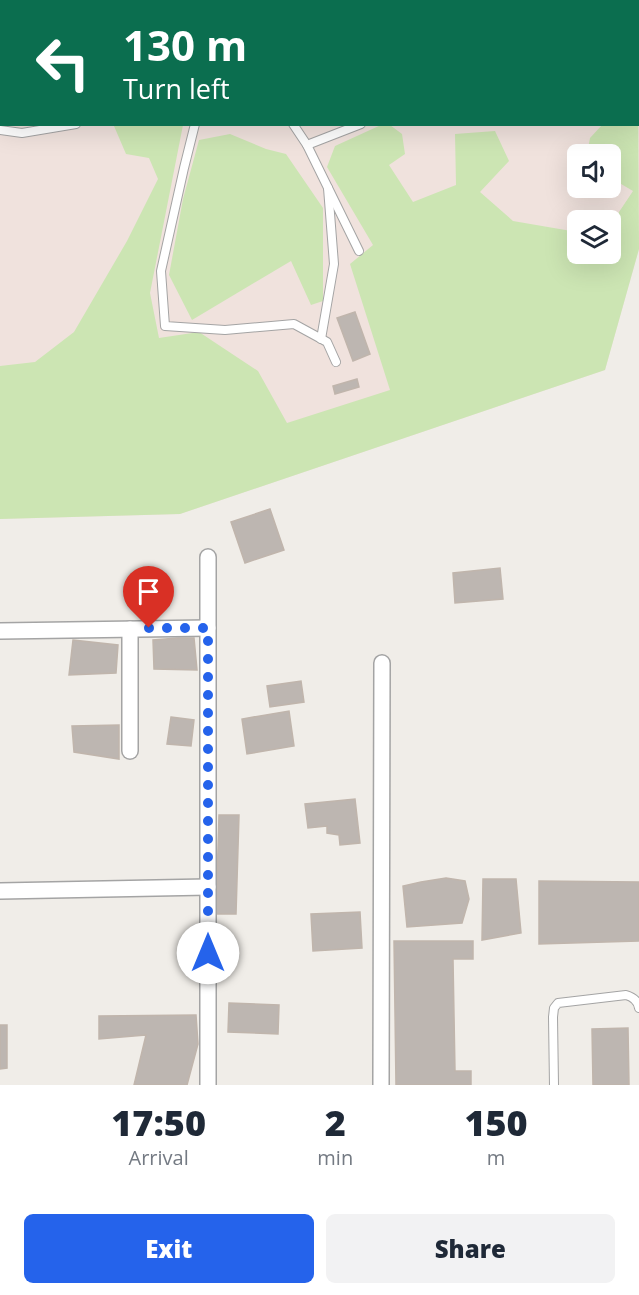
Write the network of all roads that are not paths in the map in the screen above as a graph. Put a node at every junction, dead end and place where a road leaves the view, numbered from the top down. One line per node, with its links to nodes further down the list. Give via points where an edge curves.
1 (54, 126): 5 (lane)
2 (194, 126): 10 (lane, via 161,271 165,326 225,330 294,324)
3 (294, 126): 7 (lane)
4 (356, 126): 7 (lane)
5 (22, 129): 6 (lane)
6 (0, 130)
7 (307, 145): 8 (lane)
8 (328, 188): 9 (lane); 10 (lane, via 334,264)
9 (359, 251)
10 (321, 339): 11 (lane, via 327,342)
11 (336, 362)
12 (208, 557): 13 (street)
13 (208, 628): 14 (street); 18 (street)
14 (130, 629): 15 (street); 17 (street)
15 (0, 631)
16 (382, 663): 22 (street)
17 (130, 751)
18 (208, 887): 19 (street); 21 (street)
19 (0, 891)
20 (639, 1008): 23 (lane, via 626,995 558,1003 553,1017)
21 (208, 1085)
22 (381, 1085)
23 (554, 1085)

